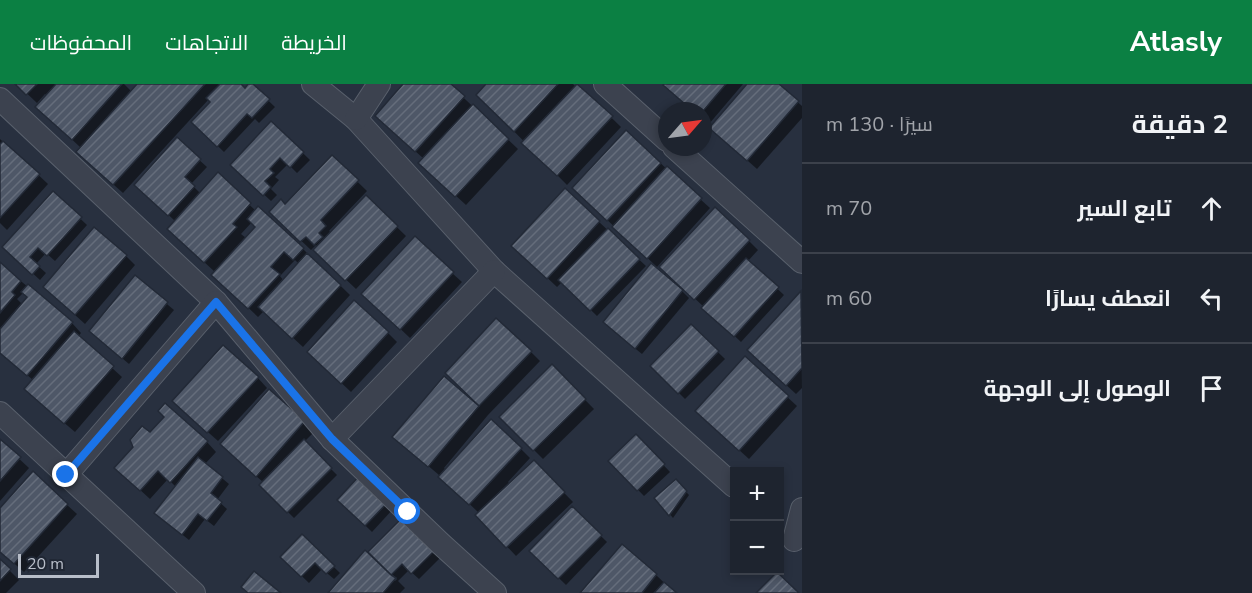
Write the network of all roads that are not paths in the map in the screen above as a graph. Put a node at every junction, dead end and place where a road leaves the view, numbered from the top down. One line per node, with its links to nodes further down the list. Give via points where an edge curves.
1 (313, 84): 5 (street)
2 (379, 84): 5 (street)
3 (605, 84): 6 (street)
4 (0, 99): 10 (street)
5 (356, 119): 9 (street)
6 (658, 132)
7 (684, 156): 8 (street)
8 (802, 262)
9 (495, 271): 12 (street); 14 (street)
10 (216, 302): 12 (street); 13 (street)
11 (0, 413): 13 (street)
12 (332, 439): 18 (street)
13 (66, 475): 17 (street)
14 (730, 482)
15 (802, 509): 16 (street)
16 (792, 538)
17 (194, 593)
18 (495, 593)

